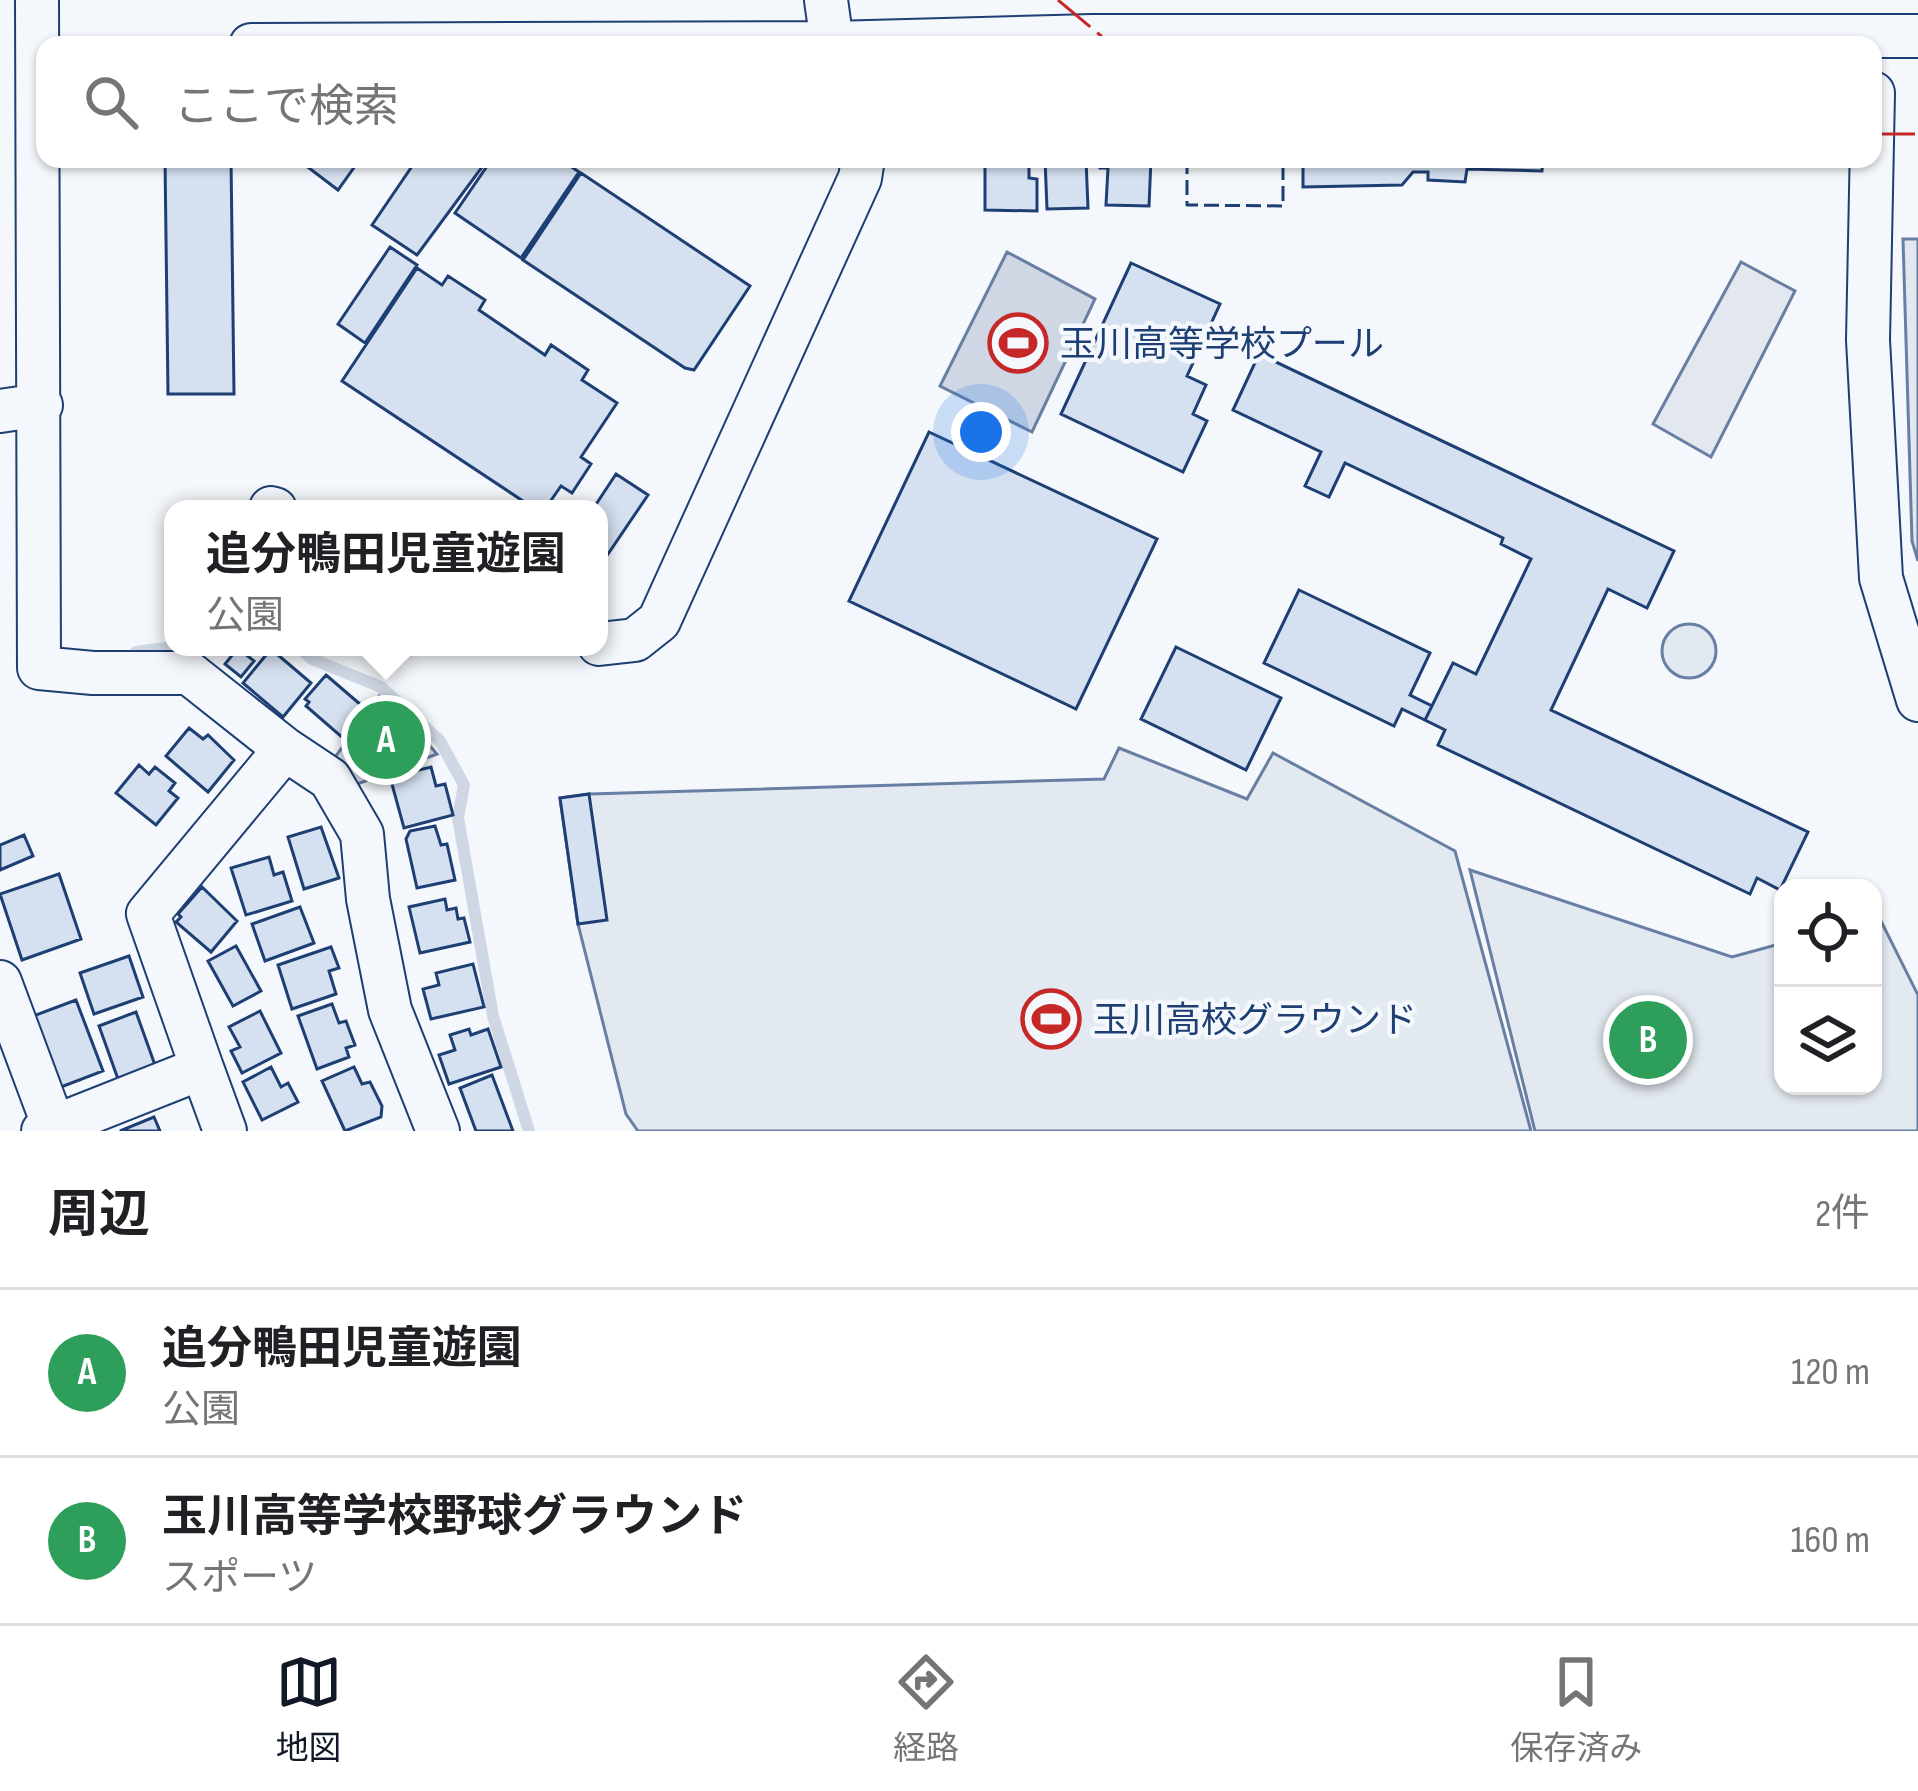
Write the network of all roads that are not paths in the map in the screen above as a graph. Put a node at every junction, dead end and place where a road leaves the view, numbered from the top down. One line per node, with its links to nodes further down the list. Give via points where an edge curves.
1 (38, 0): 7 (street)
2 (826, 0): 5 (street)
3 (1857, 26): 4 (street); 6 (street)
4 (1918, 35)
5 (831, 36)
6 (1250, 36)
7 (28, 54): 10 (street)
8 (862, 168): 11 (street, via 659,621 635,640)
9 (1871, 168): 12 (street, via 1868,340 1881,578)
10 (21, 408): 13 (street, via 39,668 189,673)
11 (608, 643)
12 (1917, 697)
13 (285, 749): 15 (street, via 148,914); 18 (street, via 330,779 362,834 390,1010)
14 (0, 982): 16 (street)
15 (202, 1068): 16 (street); 17 (street)
16 (48, 1129)
17 (225, 1131)
18 (438, 1131)

